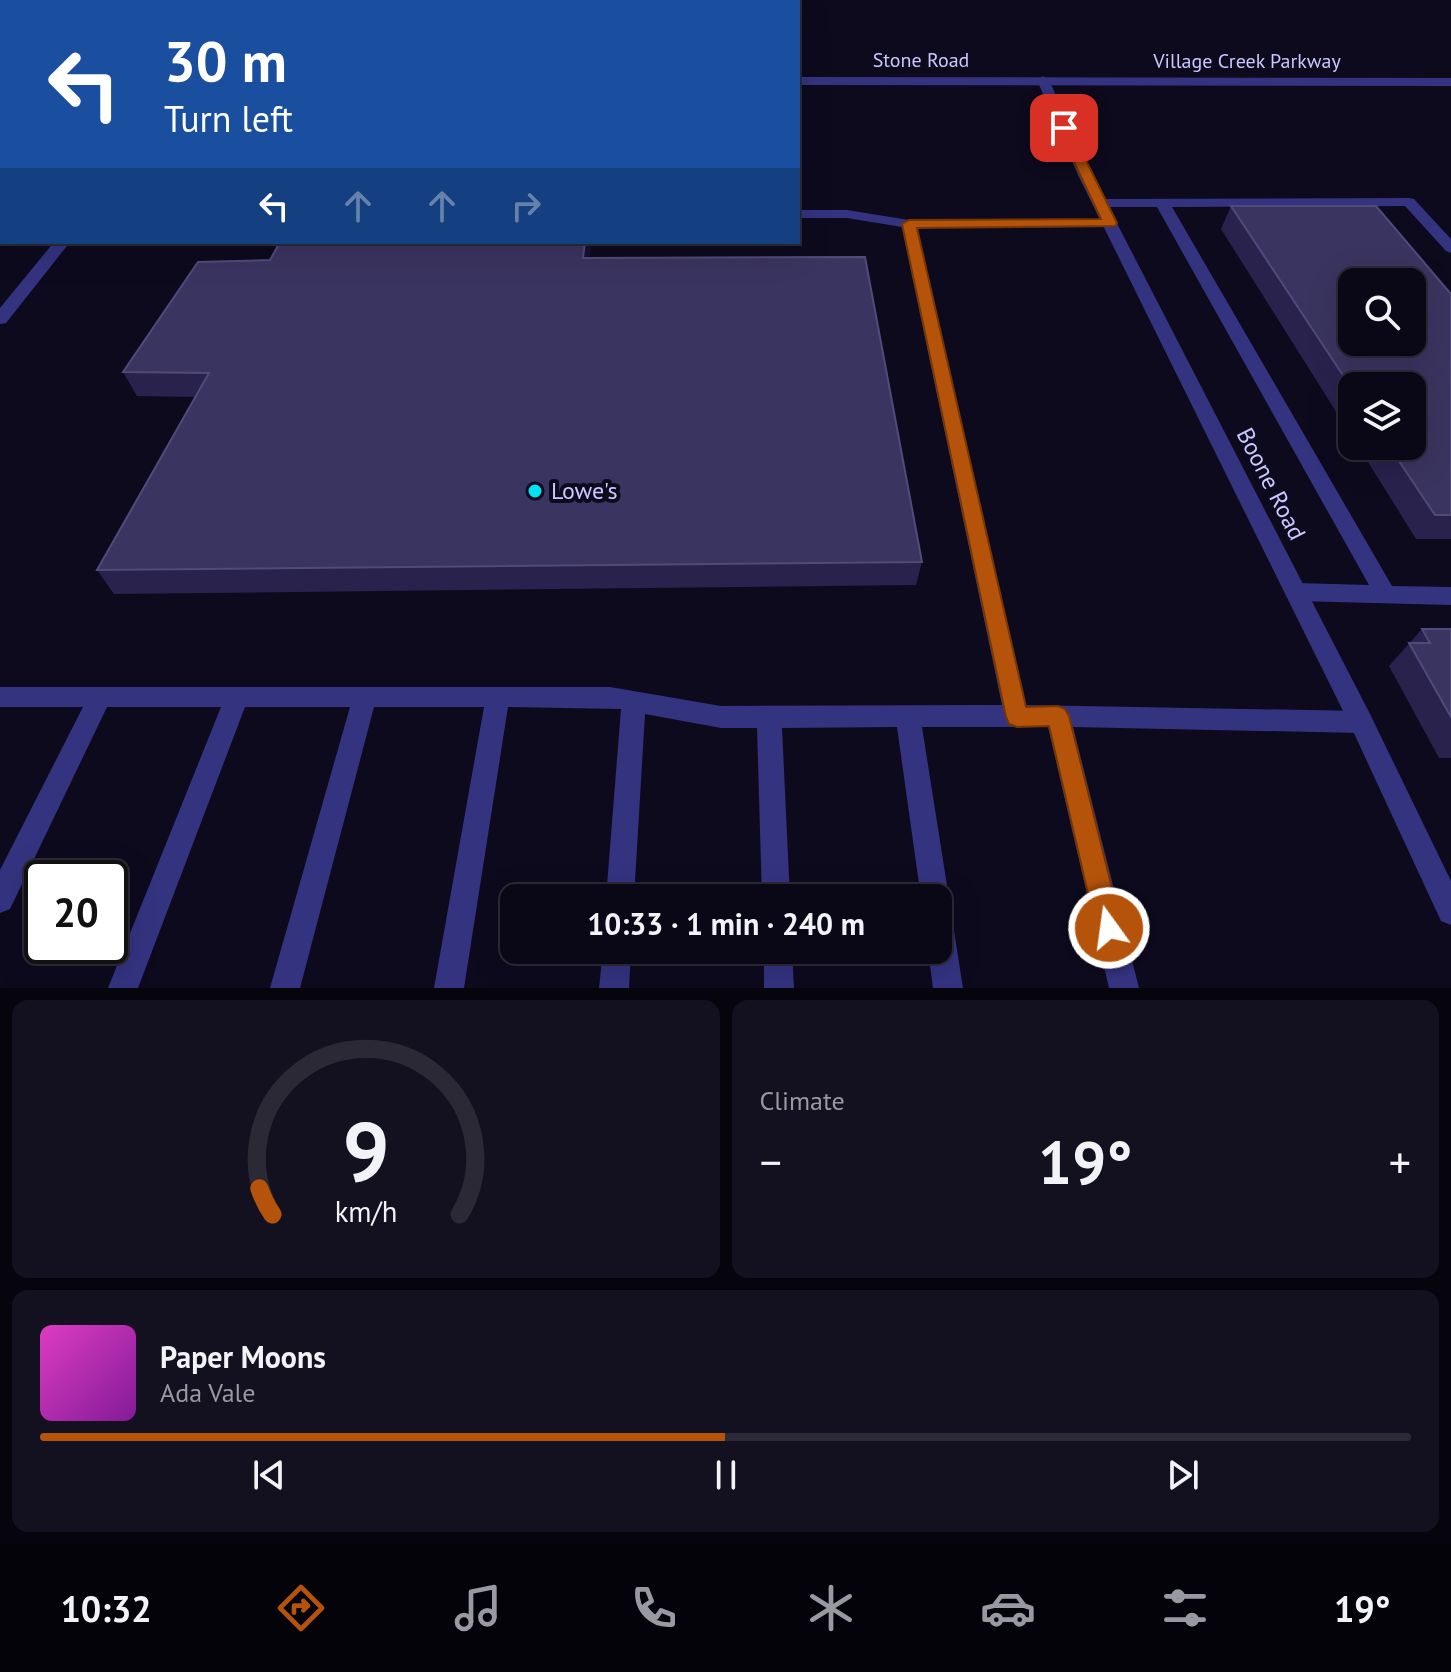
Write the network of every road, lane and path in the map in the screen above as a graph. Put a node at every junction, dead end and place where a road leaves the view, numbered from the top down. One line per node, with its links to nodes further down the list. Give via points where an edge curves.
1 (1043, 80): 2 (street, Stone Road); 3 (street, Village Creek Parkway); 4 (street, Boone Road)
2 (800, 81)
3 (1451, 82)
4 (1100, 203): 5 (street); 7 (street, Boone Road)
5 (1162, 203): 10 (street, via 1409,202); 13 (street)
6 (800, 214): 8 (street, via 847,214)
7 (1110, 223): 8 (street); 12 (street, Boone Road)
8 (909, 224): 24 (street)
9 (60, 244): 11 (street)
10 (1451, 248)
11 (0, 319)
12 (1296, 592): 13 (street); 25 (street, Boone Road)
13 (1385, 593): 14 (street)
14 (1451, 596)
15 (101, 696): 17 (street); 18 (street); 29 (street)
16 (498, 696): 19 (street); 20 (street); 36 (street)
17 (0, 697)
18 (237, 697): 19 (street); 34 (street)
19 (365, 697): 35 (street)
20 (634, 702): 22 (street, via 721,717); 26 (street)
21 (1058, 716): 24 (street); 25 (street); 40 (street)
22 (769, 717): 23 (street); 27 (street)
23 (908, 717): 24 (street); 28 (street)
24 (1017, 717)
25 (1361, 722): 30 (street, Boone Road)
26 (621, 884)
27 (775, 884)
28 (933, 884)
29 (0, 899)
30 (1451, 911)
31 (616, 964): 37 (street)
32 (778, 964): 38 (street)
33 (945, 964): 39 (street)
34 (123, 988)
35 (285, 988)
36 (449, 988)
37 (614, 988)
38 (779, 988)
39 (948, 988)
40 (1124, 988)

